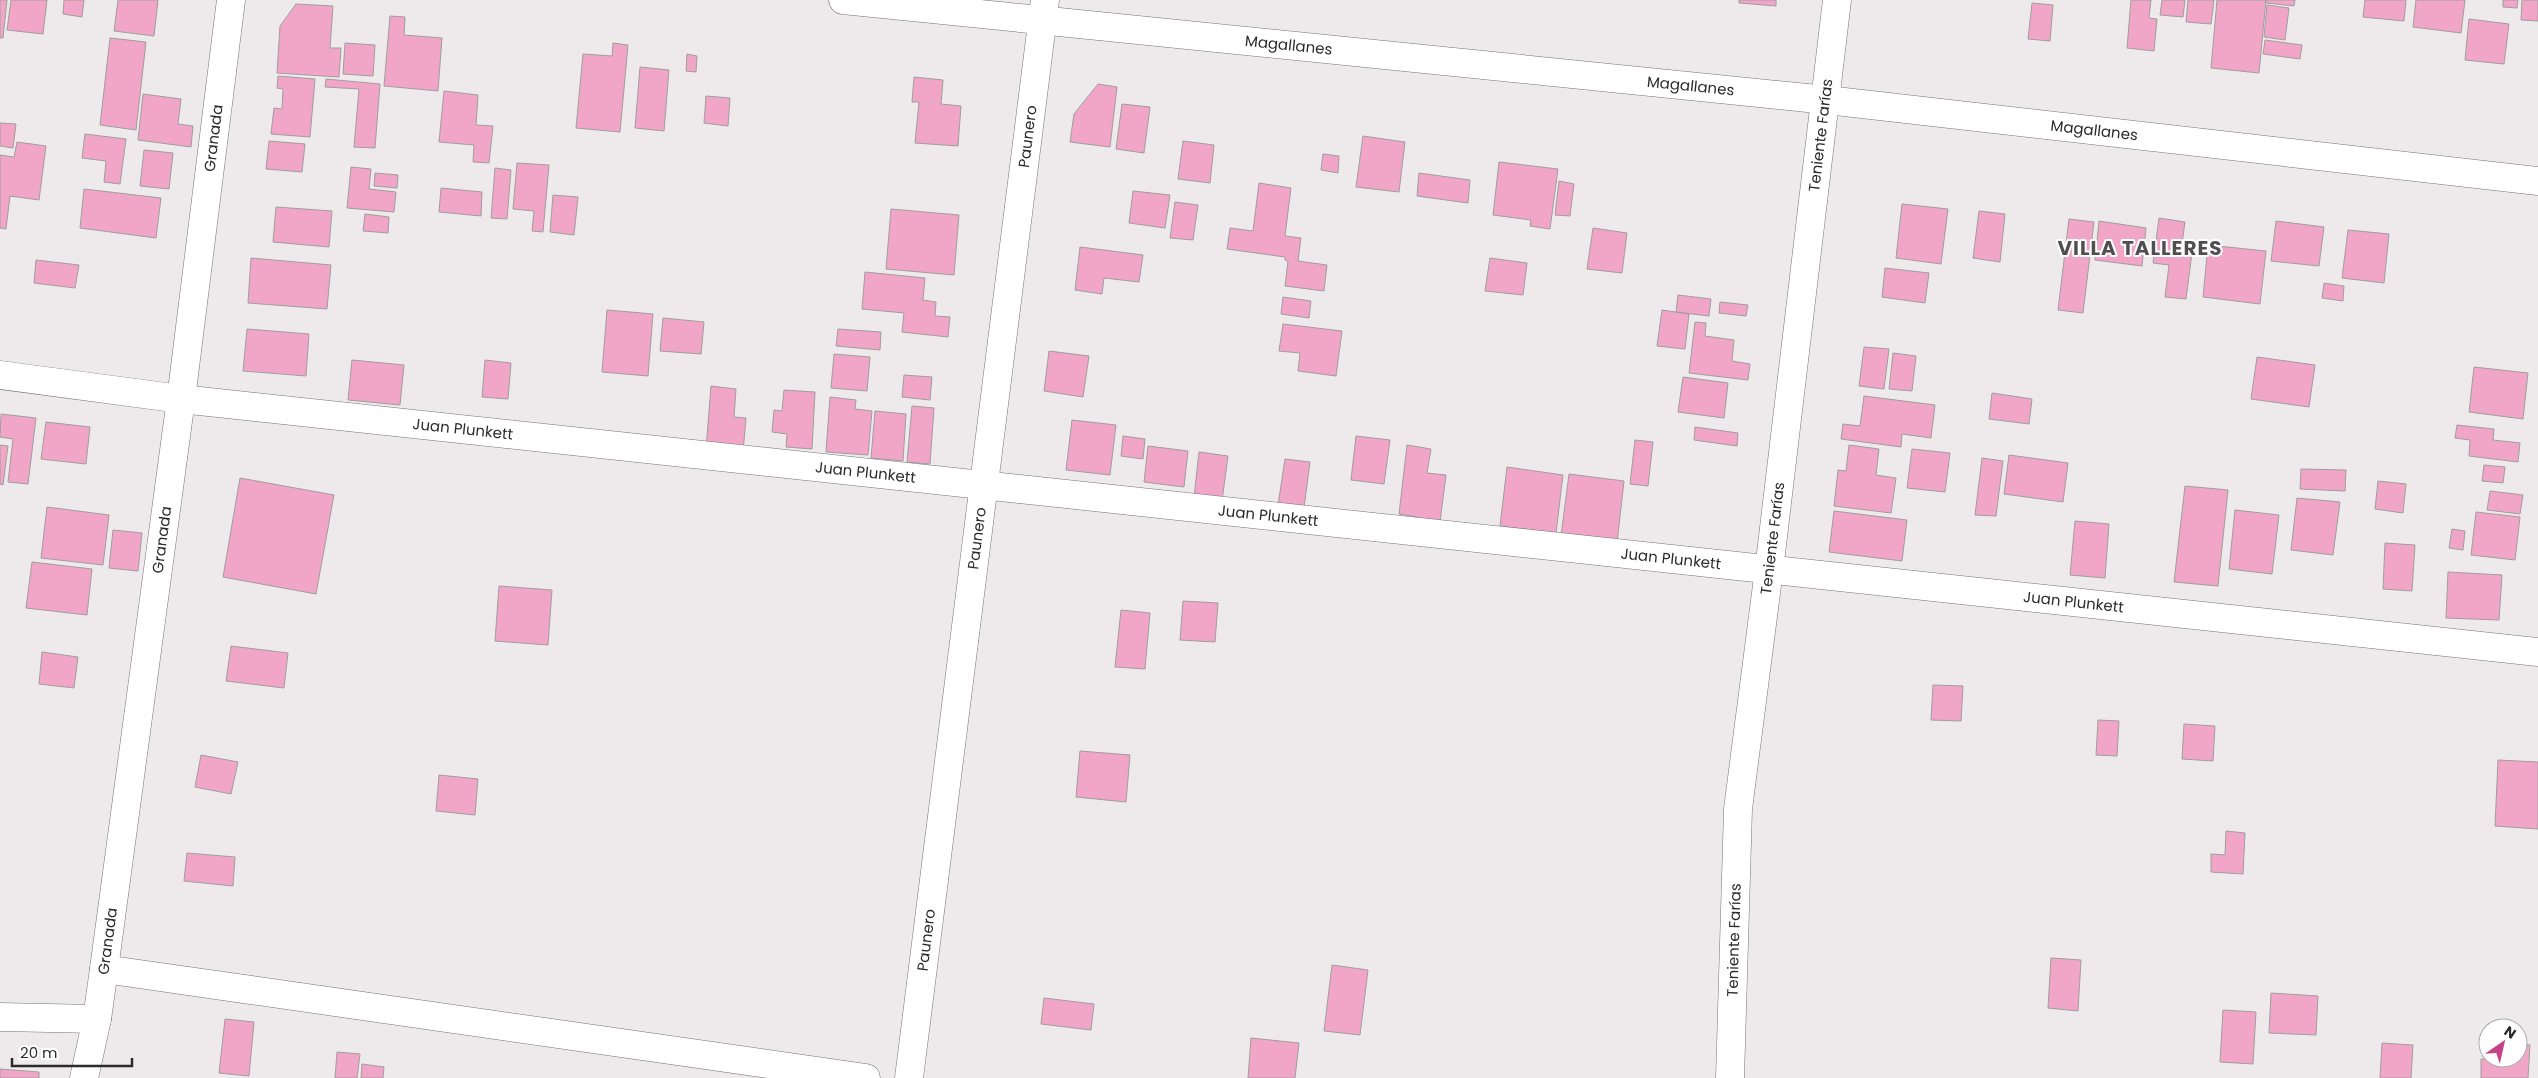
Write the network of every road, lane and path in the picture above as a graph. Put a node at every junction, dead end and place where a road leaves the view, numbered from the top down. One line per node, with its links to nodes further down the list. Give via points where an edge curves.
1 (231, 0): 8 (street, Granada)
2 (843, 0): 4 (street, Magallanes)
3 (1837, 0): 5 (street, Teniente Farías)
4 (1044, 11): 5 (street, Magallanes); 9 (street, Paunero)
5 (1826, 100): 6 (street, Magallanes); 10 (street, Teniente Farías)
6 (2538, 181)
7 (0, 375): 8 (street, Juan Plunkett)
8 (181, 399): 9 (street, Juan Plunkett); 12 (street, Granada)
9 (982, 485): 10 (street, Juan Plunkett); 17 (street, Paunero)
10 (1769, 570): 11 (street, Juan Plunkett); 18 (street, Teniente Farías, via 1738,808)
11 (2538, 652)
12 (104, 970): 14 (street, Granada); 16 (street)
13 (0, 1017): 14 (street)
14 (97, 1019): 15 (street, Granada)
15 (84, 1078)
16 (866, 1078)
17 (909, 1078)
18 (1730, 1078)

